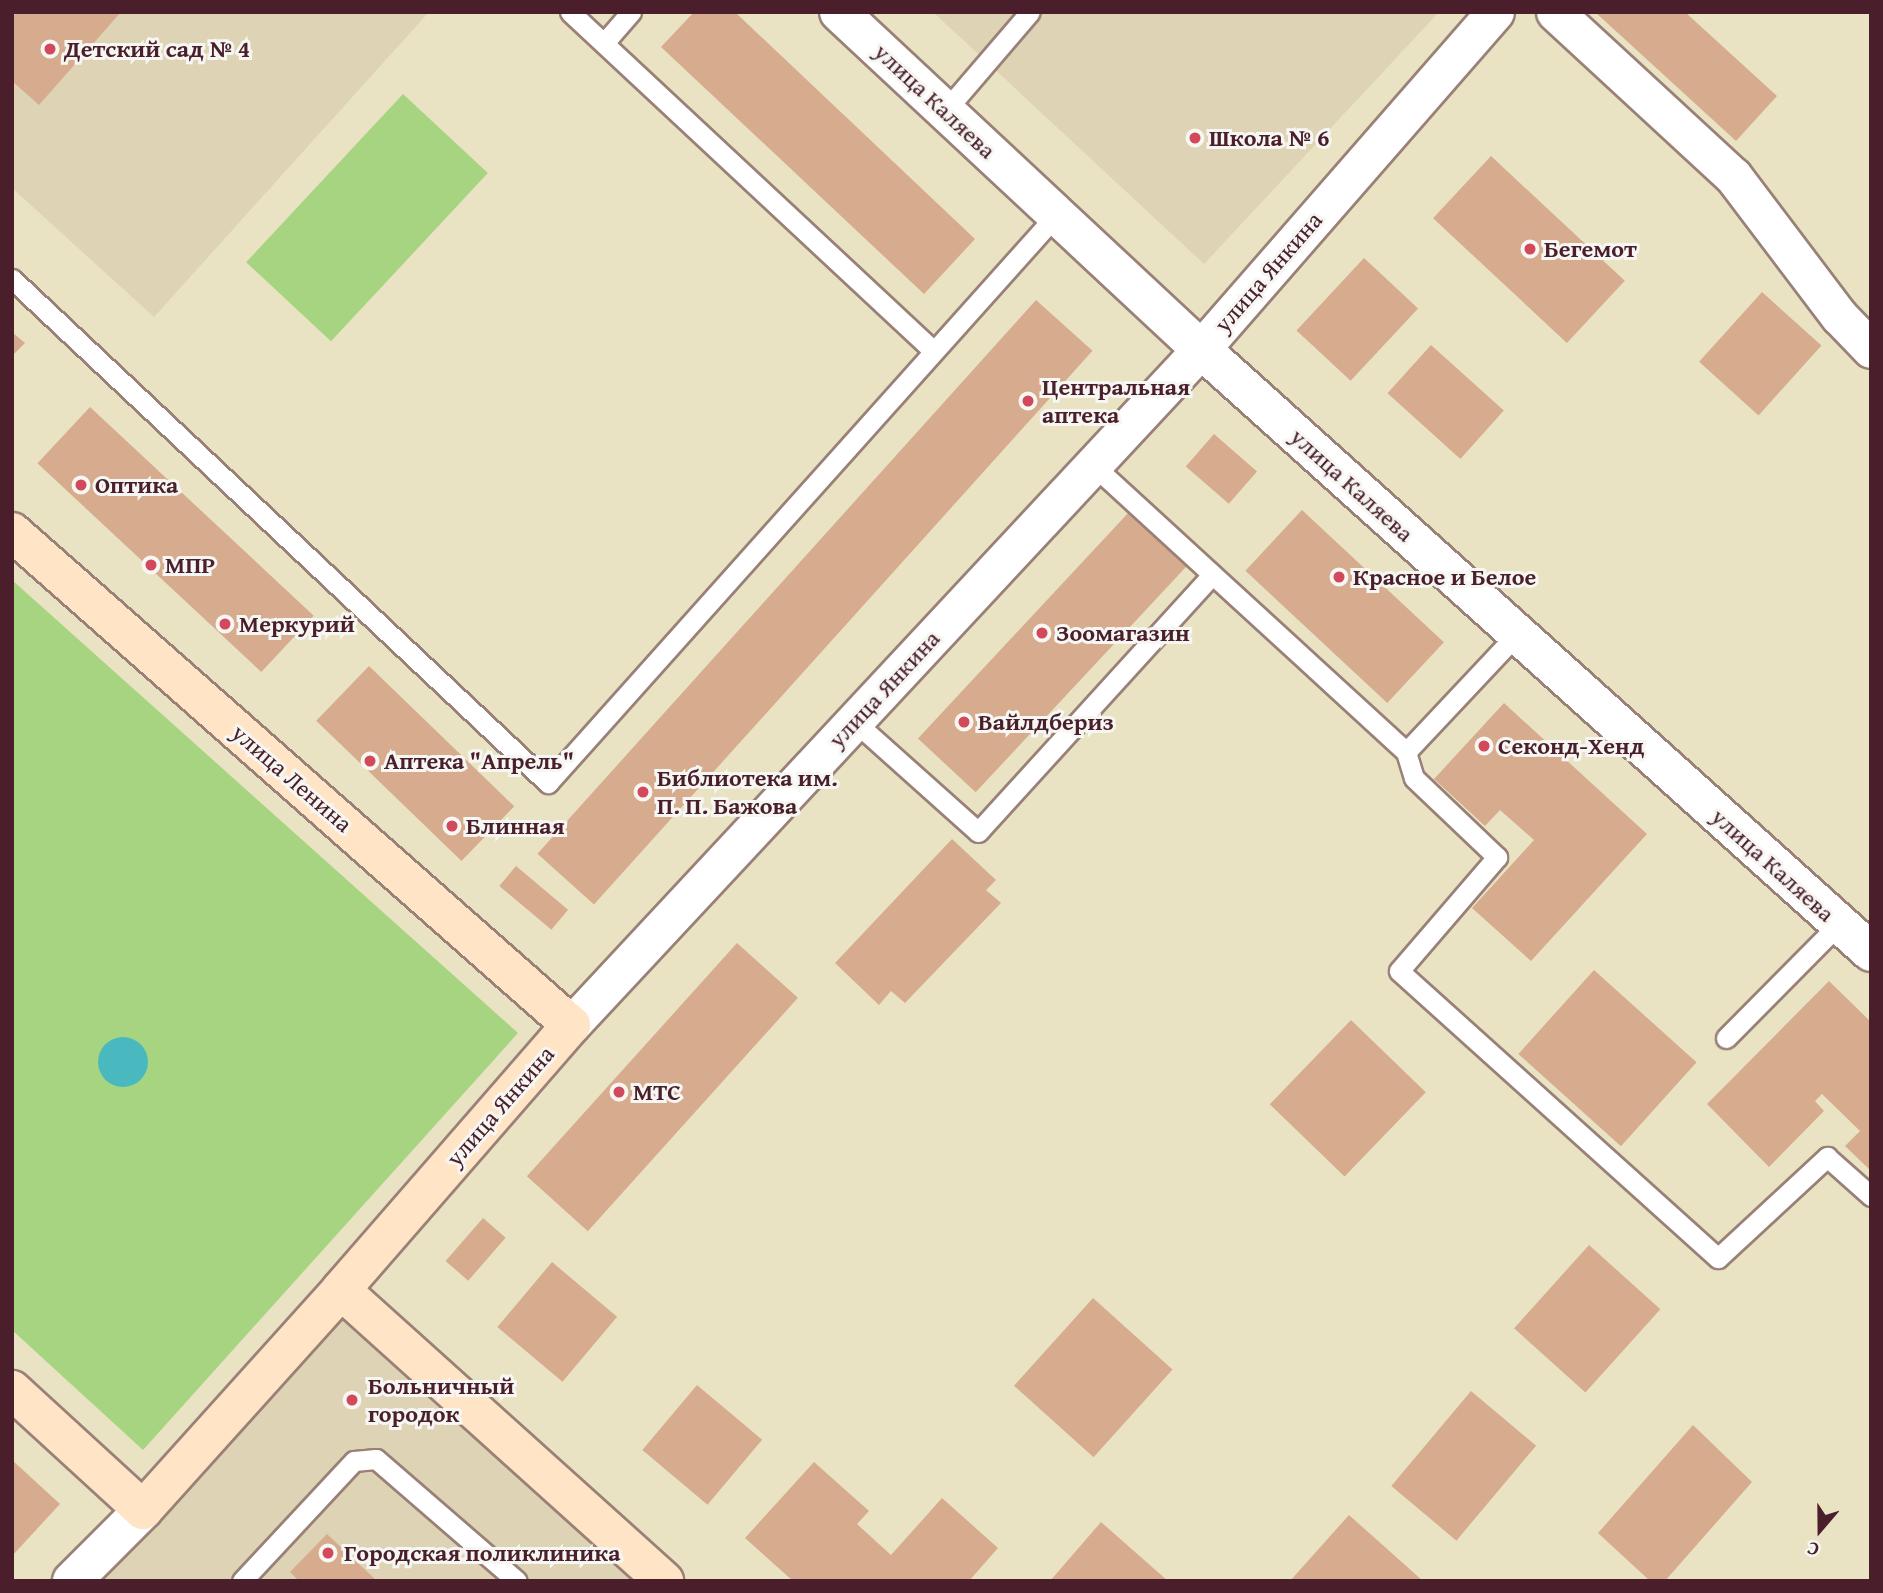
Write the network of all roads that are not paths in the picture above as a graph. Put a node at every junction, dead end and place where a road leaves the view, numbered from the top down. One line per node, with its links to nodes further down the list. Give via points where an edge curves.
1 (570, 12): 7 (lane)
2 (631, 12): 7 (lane)
3 (839, 12): 8 (street, улица Каляева)
4 (1030, 12): 8 (lane)
5 (1495, 12): 11 (street, улица Янкина)
6 (1555, 12): 12 (street, via 1733,176 1839,316)
7 (604, 44): 13 (lane)
8 (945, 111): 9 (street, улица Каляева)
9 (1056, 215): 11 (street, улица Каляева); 13 (lane)
10 (12, 278): 13 (lane, via 548,782)
11 (1201, 349): 14 (street, улица Янкина); 17 (street, улица Каляева)
12 (1871, 349)
13 (933, 350)
14 (1093, 465): 16 (lane); 18 (street, улица Янкина)
15 (12, 532): 22 (main road, улица Ленина)
16 (1212, 575): 18 (lane, via 978,832); 19 (lane)
17 (1517, 634): 19 (lane); 20 (street, улица Каляева)
18 (854, 721): 22 (street, улица Янкина)
19 (1406, 752): 24 (lane, via 1414,778 1497,857 1399,971 1718,1258 1826,1157)
20 (1839, 924): 21 (street, улица Каляева); 23 (lane)
21 (1871, 952)
22 (571, 1025): 25 (main road, улица Янкина)
23 (1726, 1038)
24 (1871, 1196)
25 (341, 1290): 27 (main road, улица Янкина); 31 (main road)
26 (12, 1390): 27 (main road)
27 (143, 1510): 28 (street, улица Янкина)
28 (72, 1581)
29 (242, 1581): 30 (lane, via 354,1461 376,1459)
30 (517, 1581)
31 (664, 1581)

